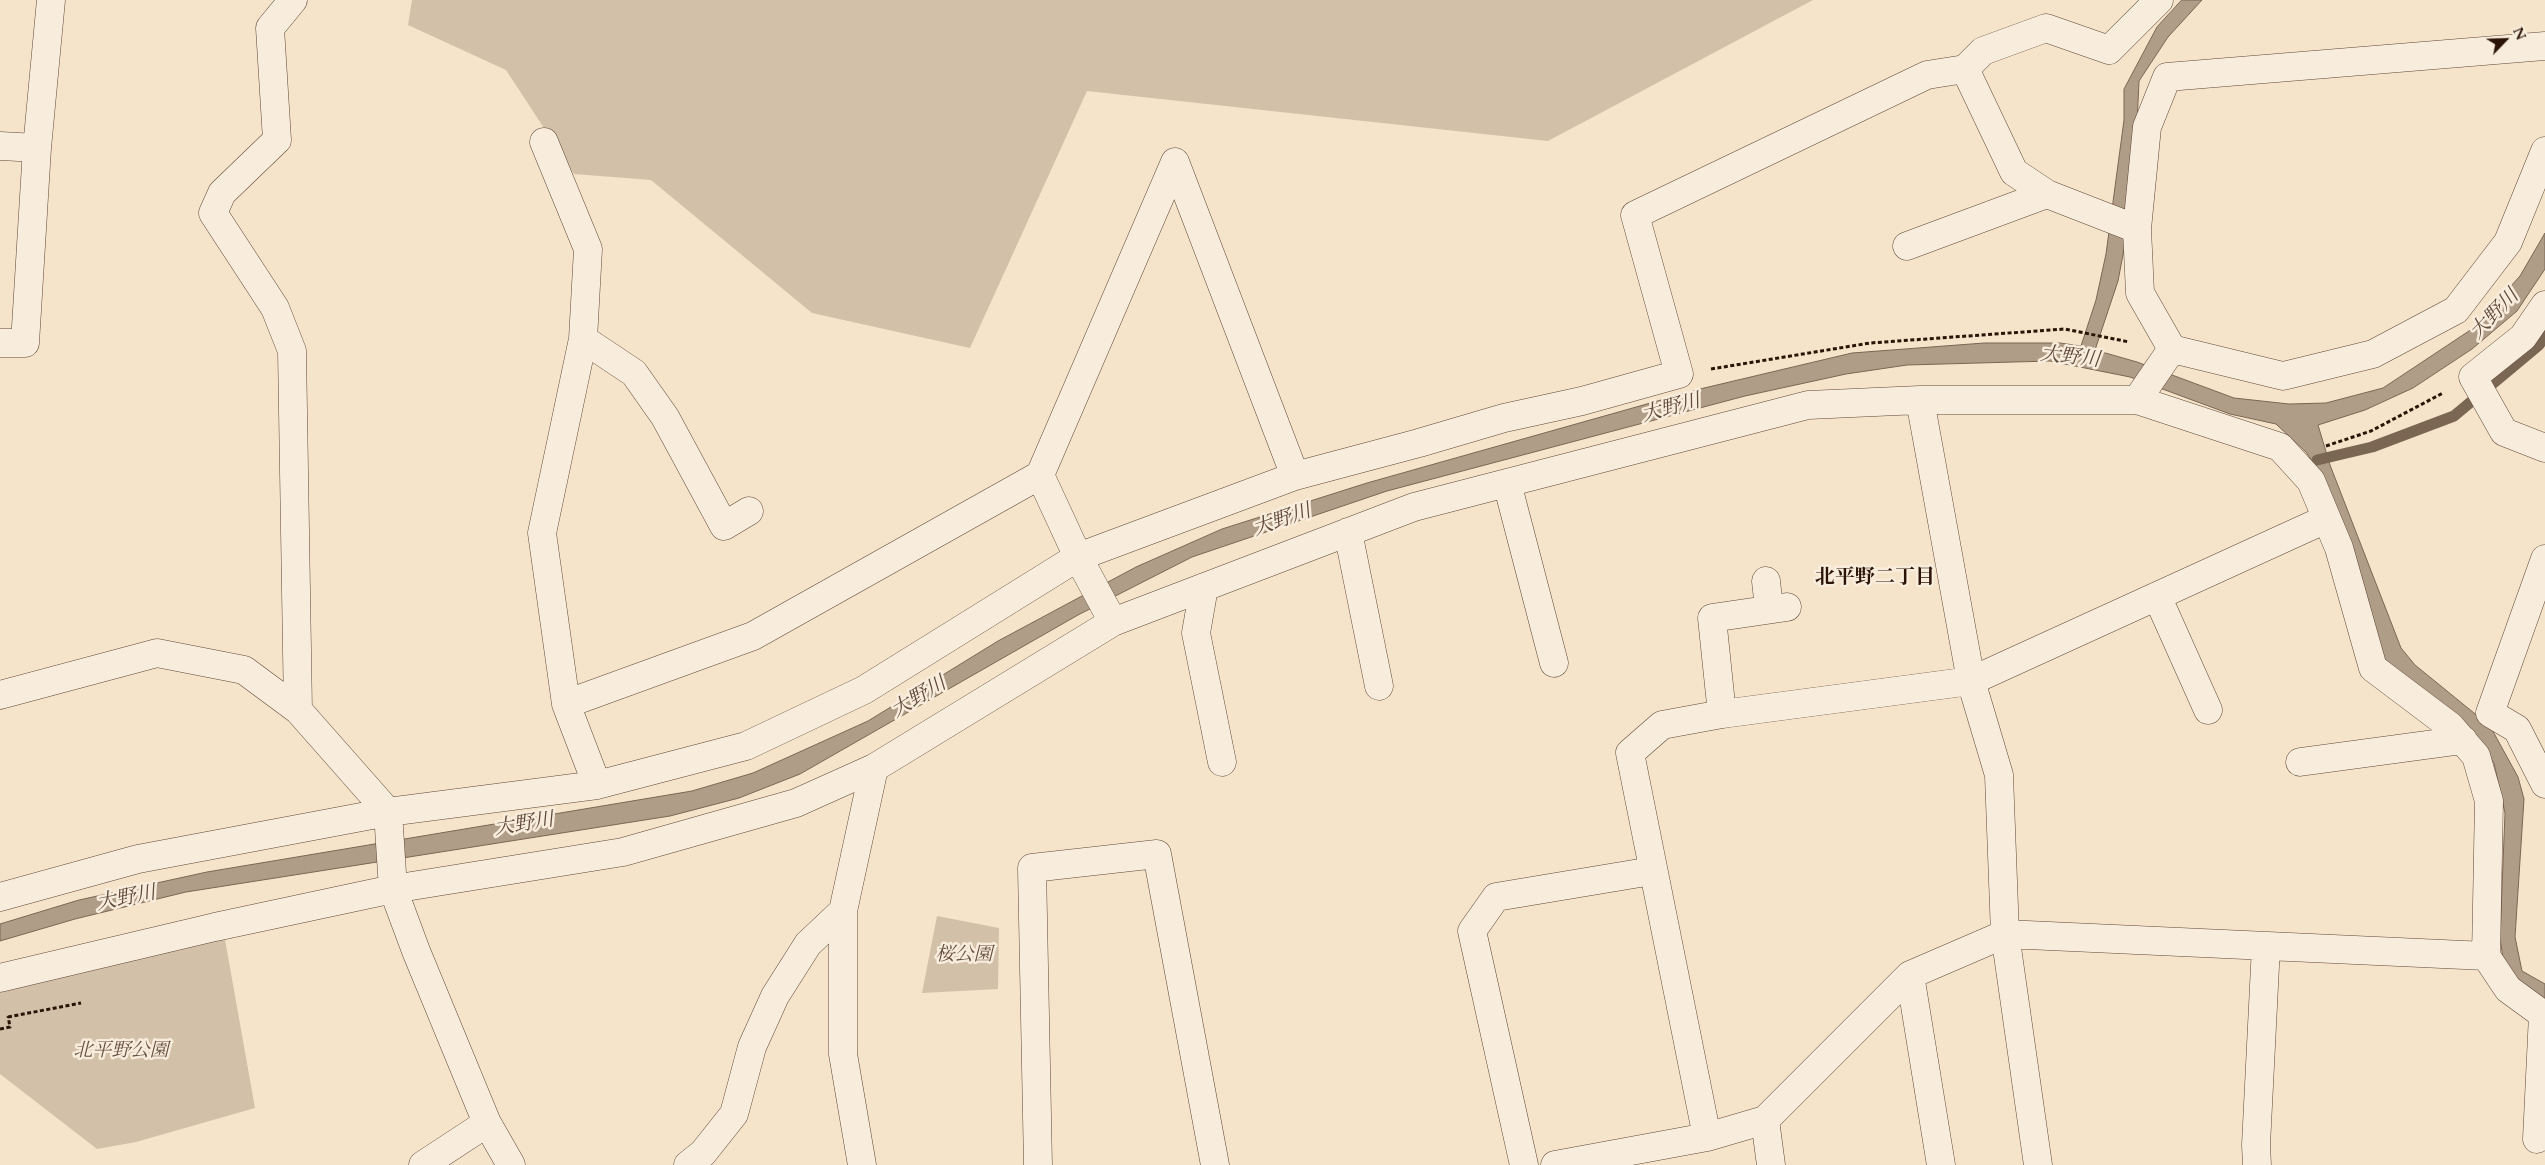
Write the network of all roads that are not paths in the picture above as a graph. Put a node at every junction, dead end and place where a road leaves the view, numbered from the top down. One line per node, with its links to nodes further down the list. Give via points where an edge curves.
1 (51, 0): 8 (street)
2 (293, 0): 37 (street, via 270,28 277,140 222,193 213,213 275,308 292,351)
3 (2159, 0): 5 (street, via 2109,50 2046,28 1983,51)
4 (2545, 46): 11 (street, via 2167,76 2147,127)
5 (1964, 69): 10 (street, via 2014,172); 21 (street, via 1927,75 1634,215 1678,374)
6 (544, 142): 14 (street, via 588,249)
7 (0, 146): 8 (street)
8 (37, 148): 15 (street, via 25,343)
9 (2545, 151): 16 (street, via 2508,242 2456,310 2373,354 2283,376)
10 (2047, 194): 11 (street); 12 (street)
11 (2136, 229): 16 (street, via 2140,292)
12 (1907, 246)
13 (2545, 305): 19 (street, via 2523,338 2473,378 2504,432)
14 (583, 339): 23 (street, via 634,373 665,417 724,526); 36 (street, via 542,533)
15 (0, 344)
16 (2172, 349): 18 (street)
17 (1920, 400): 18 (street); 22 (street, via 1808,405); 33 (street)
18 (2137, 400): 24 (street, via 2280,447 2310,481)
19 (2545, 448)
20 (1040, 475): 21 (street, via 1175,162); 26 (street); 36 (street, via 753,636)
21 (1295, 476): 26 (street)
22 (1507, 484): 25 (street, via 1414,508); 32 (street)
23 (749, 511)
24 (2326, 519): 30 (street); 40 (street, via 2355,599 2373,668 2450,726)
25 (1348, 532): 29 (street); 34 (street)
26 (1078, 557): 31 (street); 45 (street, via 864,690 746,746)
27 (2545, 559): 44 (street, via 2490,713 2517,729)
28 (1766, 580): 39 (street, via 1778,608 1712,618)
29 (1204, 587): 31 (street); 41 (street, via 1196,633)
30 (2157, 596): 33 (street); 38 (street)
31 (1113, 622): 43 (street)
32 (1554, 664)
33 (1970, 681): 39 (street); 51 (street, via 1999,774)
34 (1379, 686)
35 (0, 695): 37 (street, via 157,653 244,670)
36 (566, 704): 45 (street)
37 (298, 710): 46 (street)
38 (2208, 710)
39 (1722, 714): 47 (street, via 1662,725 1630,753)
40 (2463, 740): 42 (street); 53 (street, via 2476,756 2489,801)
41 (1222, 762)
42 (2300, 762)
43 (874, 768): 48 (street, via 796,803 623,852); 50 (street)
44 (2545, 784)
45 (597, 786): 46 (street)
46 (388, 812): 48 (street); 49 (street, via 138,859)
47 (1652, 871): 59 (street); 67 (street, via 1496,897 1472,930)
48 (394, 889): 55 (street, via 214,926); 58 (street)
49 (0, 897)
50 (843, 911): 63 (street, via 808,944 775,996 752,1047 734,1114 703,1153); 64 (street, via 843,1054)
51 (2005, 934): 52 (street); 54 (street); 71 (street)
52 (2266, 946): 53 (street); 72 (street)
53 (2486, 956): 56 (street, via 2508,989)
54 (1910, 975): 57 (street); 70 (street)
55 (0, 978)
56 (2544, 1016): 60 (street)
57 (1765, 1120): 59 (street); 69 (street)
58 (487, 1123): 61 (street); 62 (street)
59 (1706, 1137): 68 (street)
60 (2537, 1139)
61 (423, 1165)
62 (511, 1165)
63 (688, 1165)
64 (862, 1165)
65 (1038, 1165): 66 (street, via 1032,868 1158,854)
66 (1215, 1165)
67 (1524, 1165)
68 (1556, 1165)
69 (1771, 1165)
70 (1942, 1165)
71 (2038, 1165)
72 (2257, 1165)

